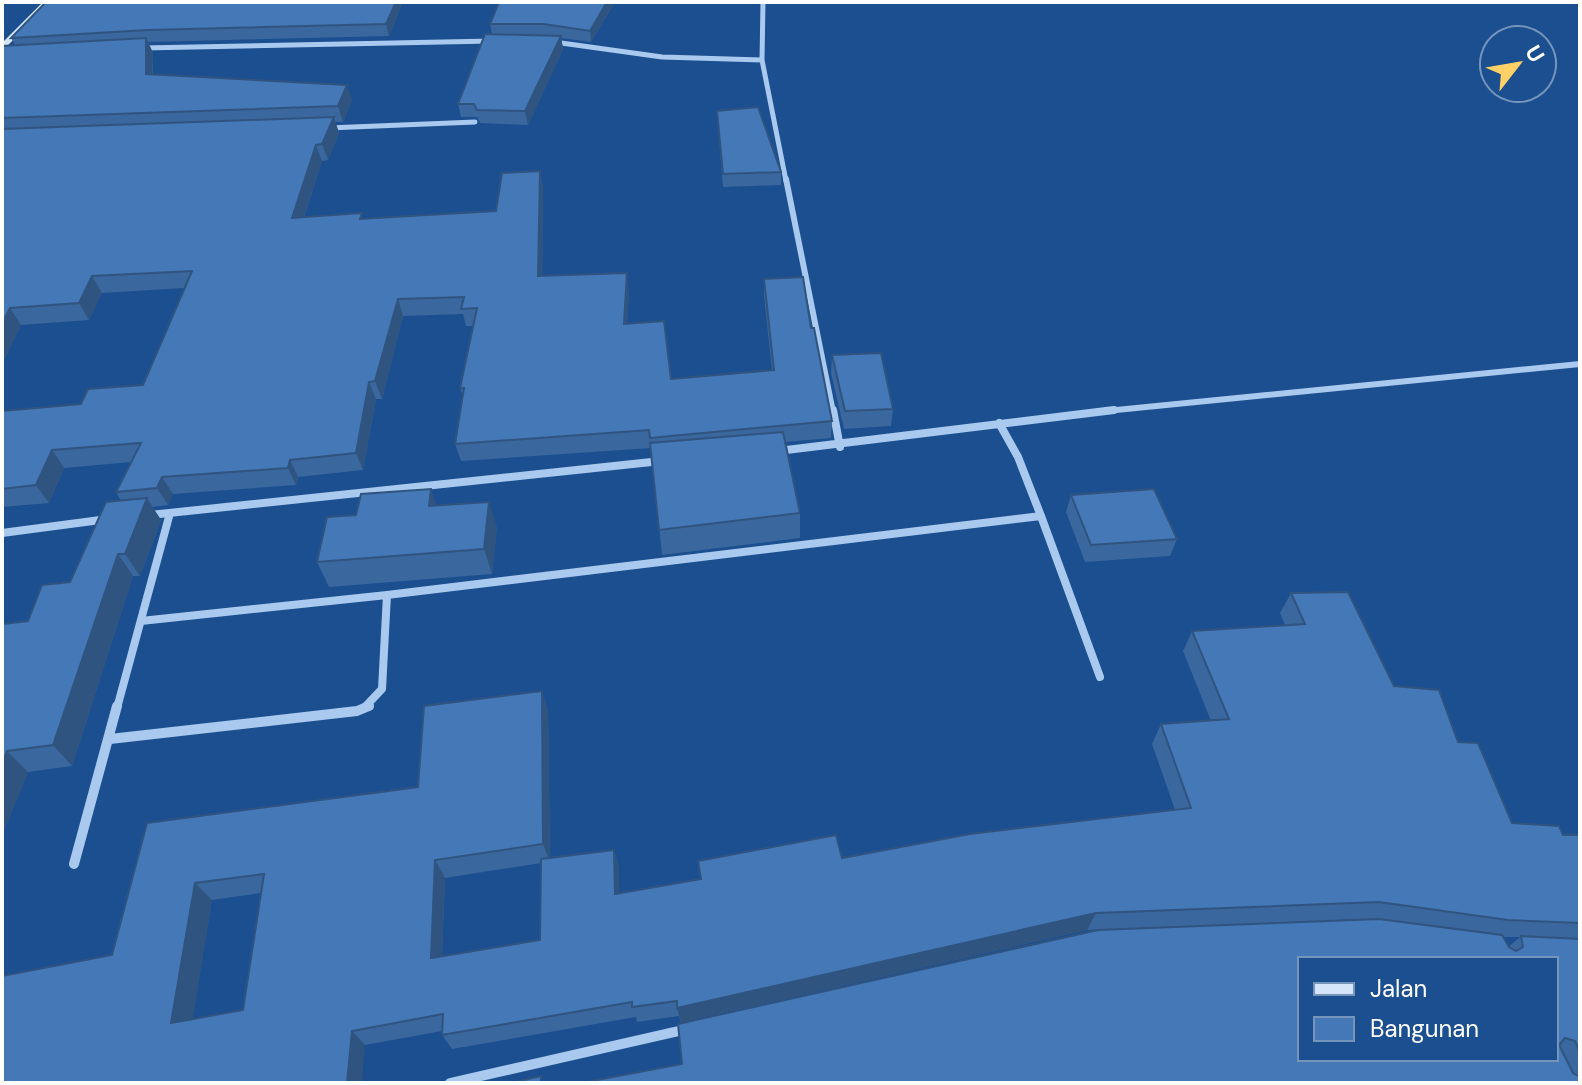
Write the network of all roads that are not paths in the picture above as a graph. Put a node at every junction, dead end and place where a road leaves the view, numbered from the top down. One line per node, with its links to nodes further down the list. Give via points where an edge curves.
1 (48, 2): 5 (street)
2 (763, 2): 7 (street)
3 (498, 41): 6 (street)
4 (545, 41): 7 (street, via 662,57)
5 (2, 48)
6 (138, 48)
7 (762, 60): 12 (street)
8 (475, 122): 9 (street)
9 (317, 128)
10 (1580, 364): 11 (street)
11 (999, 423): 12 (street); 17 (street)
12 (840, 447): 13 (street)
13 (766, 451)
14 (677, 459): 15 (street)
15 (170, 513): 16 (street); 21 (street)
16 (139, 516)
17 (1041, 516): 20 (street); 22 (street)
18 (123, 518): 19 (street)
19 (2, 533)
20 (387, 595): 21 (street); 23 (street, via 382,689 370,705 357,711)
21 (141, 621): 23 (street)
22 (1100, 677)
23 (110, 739): 24 (street)
24 (74, 864)
25 (699, 1026): 26 (street)
26 (450, 1083)

